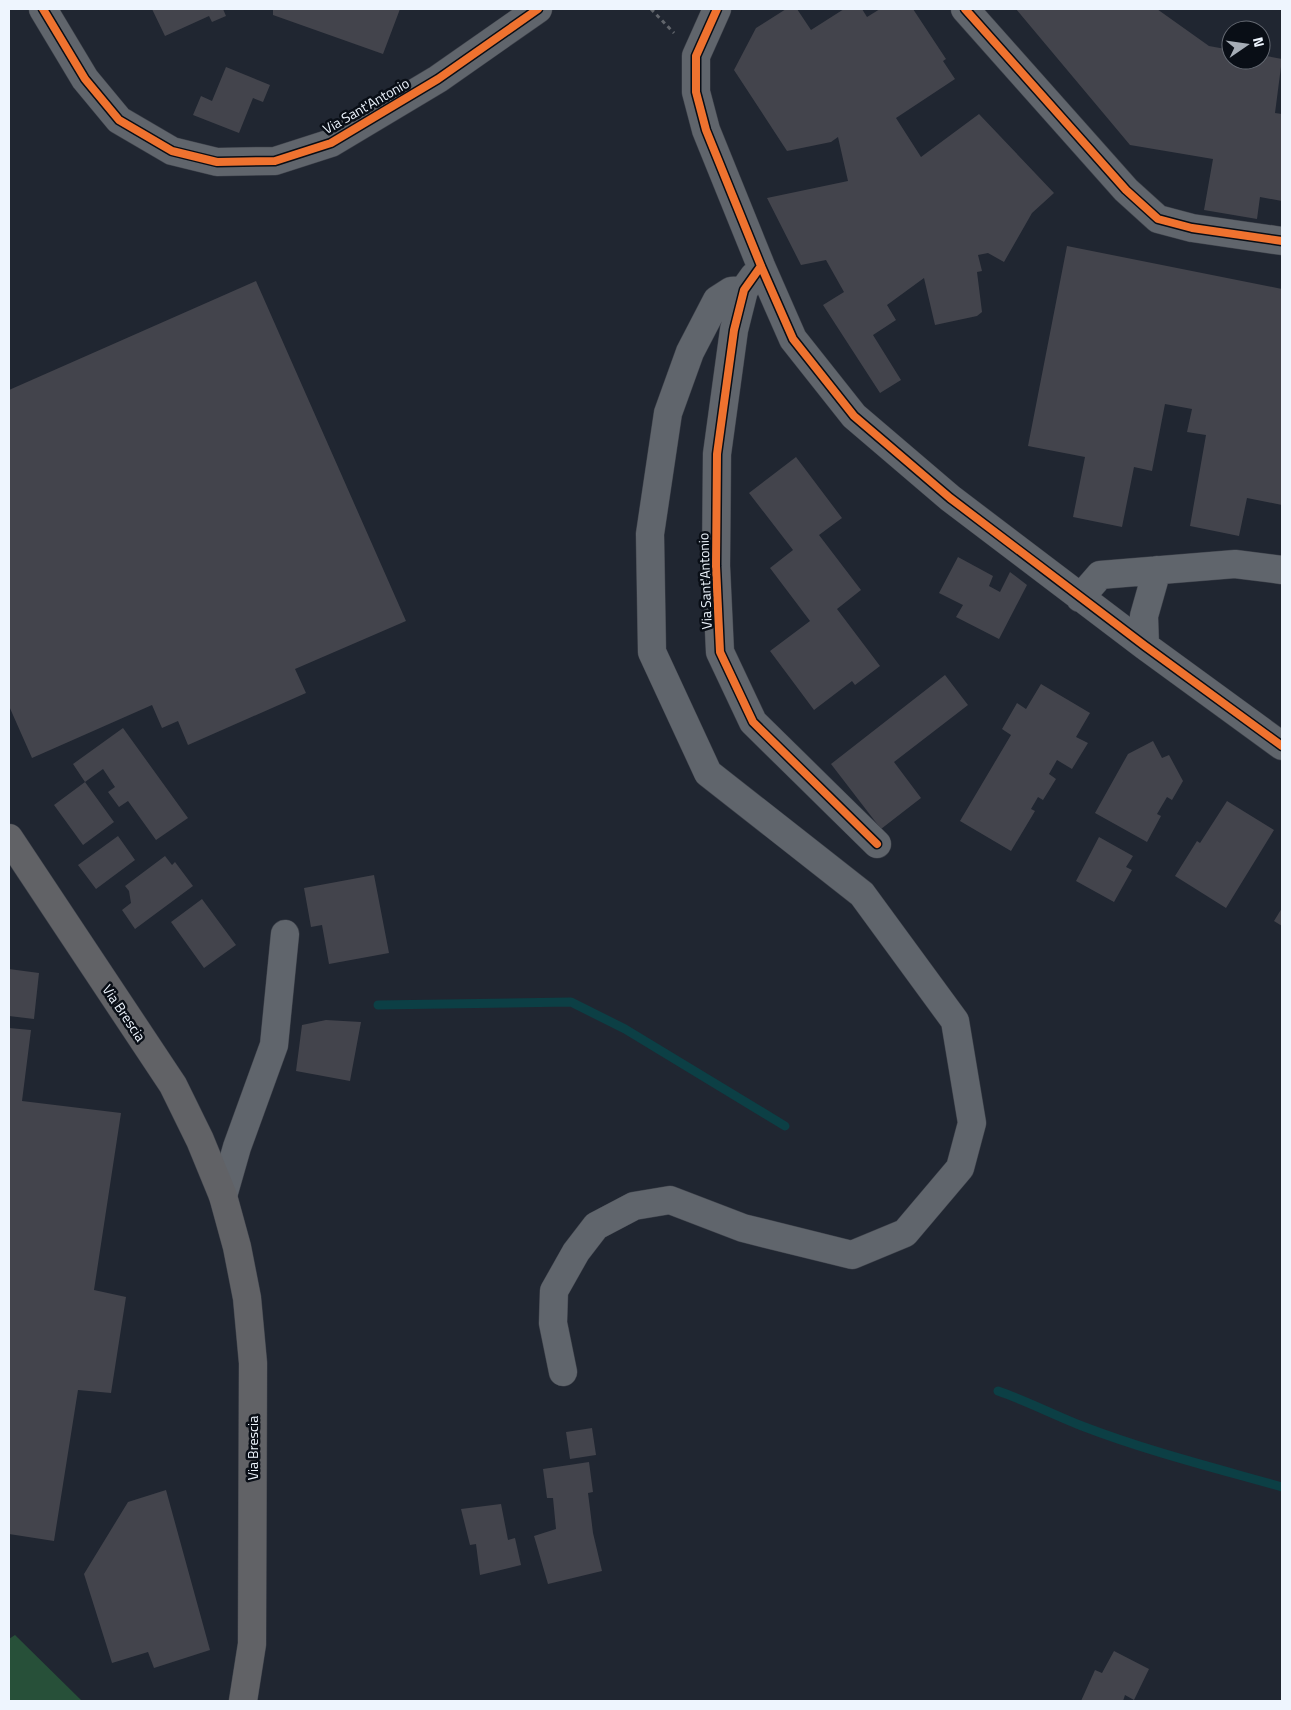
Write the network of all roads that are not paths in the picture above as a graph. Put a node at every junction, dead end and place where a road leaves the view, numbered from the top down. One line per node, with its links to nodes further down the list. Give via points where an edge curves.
1 (43, 9): 2 (street, Via Sant'Antonio, via 85,79 119,120 172,151 217,162 275,161 331,142 438,79)
2 (538, 9)
3 (717, 9): 6 (street, via 696,56 696,92 706,130)
4 (964, 9): 5 (street, via 1126,190 1158,219 1192,228)
5 (1282, 241)
6 (761, 266): 7 (street, Via Sant'Antonio); 10 (street, via 793,338 854,416 950,498)
7 (744, 290): 14 (street, Via Sant'Antonio, via 734,330 717,454 716,566 720,652 754,722); 17 (street, via 731,291 717,300 690,352 668,413 650,534 652,652 708,773 862,894 955,1021 972,1123 960,1168 904,1233 852,1255 743,1228 670,1200 634,1206 596,1226 576,1252 554,1291 553,1322)
8 (1157, 570): 9 (street, via 1235,564); 10 (street, via 1100,575); 11 (street, via 1144,616)
9 (1282, 570)
10 (1080, 598): 11 (street)
11 (1144, 646): 12 (street)
12 (1282, 746)
13 (9, 838): 16 (main road, Via Brescia, via 172,1085)
14 (877, 844)
15 (285, 934): 16 (street, via 274,1045)
16 (223, 1196): 18 (main road, Via Brescia, via 238,1248 247,1298 253,1363 252,1644)
17 (562, 1372)
18 (242, 1701)

